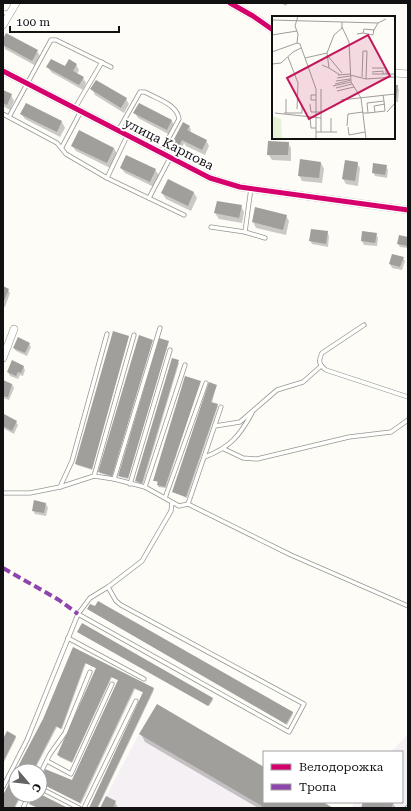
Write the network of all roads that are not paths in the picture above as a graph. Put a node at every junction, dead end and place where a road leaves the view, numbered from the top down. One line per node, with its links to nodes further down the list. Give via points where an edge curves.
1 (16, 3): 3 (street)
2 (230, 3): 5 (street)
3 (6, 13): 4 (street)
4 (3, 25)
5 (272, 29)
6 (102, 62): 7 (lane); 11 (lane, via 51,40); 12 (lane)
7 (111, 67)
8 (3, 71): 11 (street, улица Карпова)
9 (395, 73): 10 (street)
10 (408, 74)
11 (27, 83): 12 (street, улица Карпова); 14 (lane)
12 (78, 110): 15 (street, улица Карпова); 17 (lane)
13 (3, 114): 14 (lane)
14 (9, 117): 17 (lane)
15 (118, 131): 16 (street, улица Карпова); 18 (lane, via 140,92 145,92 175,108 178,114 179,119)
16 (128, 136): 18 (street, улица Карпова); 20 (lane)
17 (62, 147): 20 (lane, via 66,154)
18 (161, 153): 19 (street, улица Карпова)
19 (170, 158): 21 (street, улица Карпова, via 210,178); 22 (lane)
20 (107, 178): 22 (lane)
21 (251, 188): 23 (street, улица Карпова); 26 (lane)
22 (149, 198): 24 (lane)
23 (408, 210)
24 (184, 215)
25 (211, 227): 26 (lane)
26 (245, 232): 27 (lane)
27 (265, 238)
28 (364, 325): 36 (lane, via 322,353 319,359)
29 (160, 328): 46 (lane)
30 (14, 329): 34 (street)
31 (107, 334): 48 (lane, via 72,461)
32 (134, 335): 45 (lane)
33 (170, 350): 47 (lane)
34 (3, 358)
35 (185, 365): 49 (lane)
36 (321, 366): 38 (lane, via 326,370); 40 (lane, via 303,382 277,390)
37 (206, 383): 51 (lane)
38 (408, 397)
39 (221, 407): 42 (lane)
40 (254, 411): 42 (lane, via 240,422); 43 (lane, via 243,429)
41 (408, 420): 43 (lane, via 391,432 349,437 257,459 243,458)
42 (215, 426): 44 (lane)
43 (224, 449): 44 (lane)
44 (205, 457): 53 (lane)
45 (94, 476): 46 (lane); 48 (lane)
46 (114, 479): 47 (lane)
47 (130, 484): 49 (lane)
48 (60, 487): 50 (lane, via 30,493)
49 (145, 487): 51 (lane)
50 (3, 493)
51 (166, 498): 52 (lane)
52 (172, 502): 53 (lane, via 179,506); 54 (lane, via 171,512 142,561)
53 (188, 504): 55 (lane, via 291,555)
54 (108, 587): 56 (lane, via 90,598); 56 (lane, via 121,605 304,704 289,732)
55 (408, 606)
56 (78, 614): 57 (lane)
57 (68, 638): 59 (lane); 63 (lane, via 27,740)
58 (90, 672): 62 (lane, via 65,733)
59 (144, 679)
60 (112, 684): 62 (lane, via 71,774)
61 (136, 701): 66 (lane)
62 (47, 761)
63 (3, 787)
64 (48, 792): 65 (lane)
65 (79, 808)
66 (84, 808)

